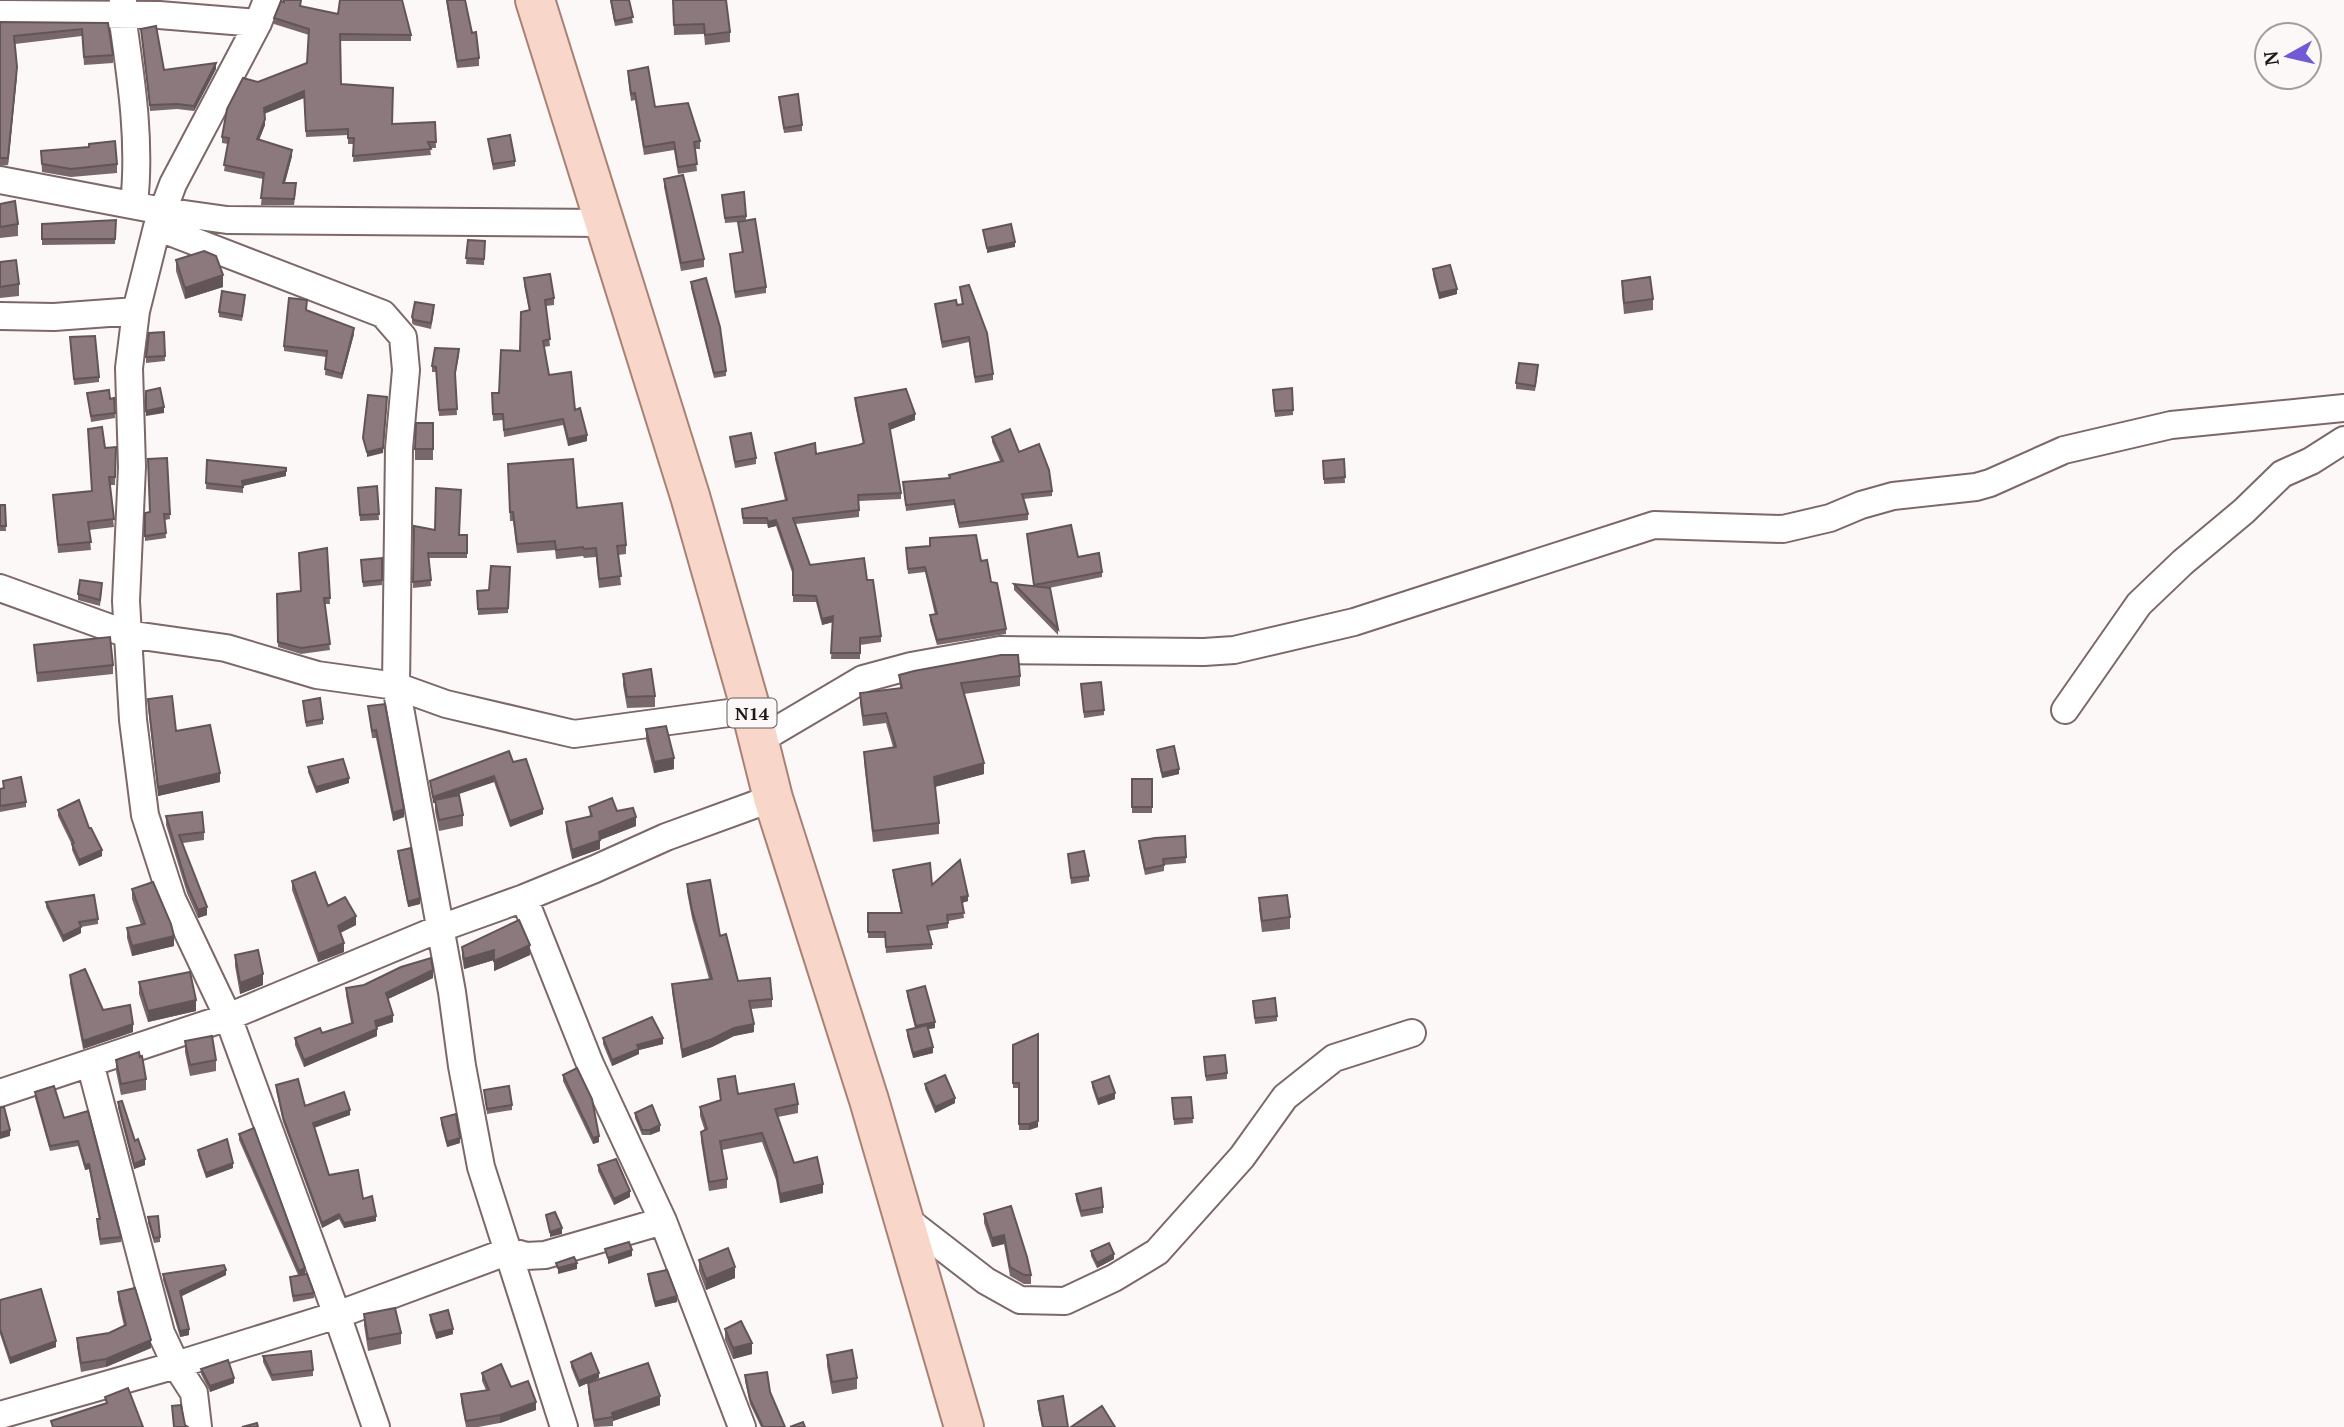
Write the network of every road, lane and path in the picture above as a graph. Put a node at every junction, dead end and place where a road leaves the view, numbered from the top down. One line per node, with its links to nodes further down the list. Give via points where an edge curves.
1 (535, 0): 8 (main road, N14)
2 (122, 8): 3 (street, via 159,15); 4 (street); 6 (street, via 135,110 138,170)
3 (262, 12): 7 (street, via 173,184)
4 (0, 14)
5 (0, 180): 6 (street)
6 (134, 204): 7 (street)
7 (160, 219): 8 (street); 9 (street); 15 (street, via 383,314 403,337 406,370 398,449)
8 (604, 223): 17 (main road, N14, via 690,496)
9 (136, 311): 10 (street); 14 (street, via 129,368 132,467)
10 (0, 316)
11 (2344, 408): 17 (street, via 2171,425 2064,450 1976,487 1893,496 1783,529 1654,525 1354,622 1234,650 1000,650 911,666 863,679)
12 (2344, 440): 16 (street, via 2282,474 2139,604)
13 (0, 588): 14 (street)
14 (127, 634): 15 (street, via 226,648 317,675); 21 (street, via 145,815 173,899)
15 (396, 686): 17 (street, via 446,704 574,734); 20 (street)
16 (2065, 710)
17 (755, 726): 18 (main road, N14)
18 (772, 798): 19 (street); 25 (main road, N14)
19 (524, 898): 20 (street); 26 (street, via 590,1064)
20 (441, 928): 21 (street); 27 (street, via 481,1167)
21 (228, 1017): 23 (street); 28 (street)
22 (1412, 1033): 25 (street, via 1334,1058 1285,1097 1242,1157 1157,1252 1065,1301 1020,1300 986,1281)
23 (90, 1063): 24 (street); 29 (street, via 161,1333)
24 (0, 1093)
25 (902, 1216): 35 (main road, N14)
26 (663, 1221): 27 (street, via 545,1255); 34 (street)
27 (509, 1251): 28 (street); 33 (street)
28 (337, 1315): 29 (street); 32 (street)
29 (176, 1365): 30 (street); 31 (street, via 194,1394)
30 (0, 1415)
31 (198, 1427)
32 (376, 1427)
33 (564, 1427)
34 (742, 1427)
35 (964, 1427)

